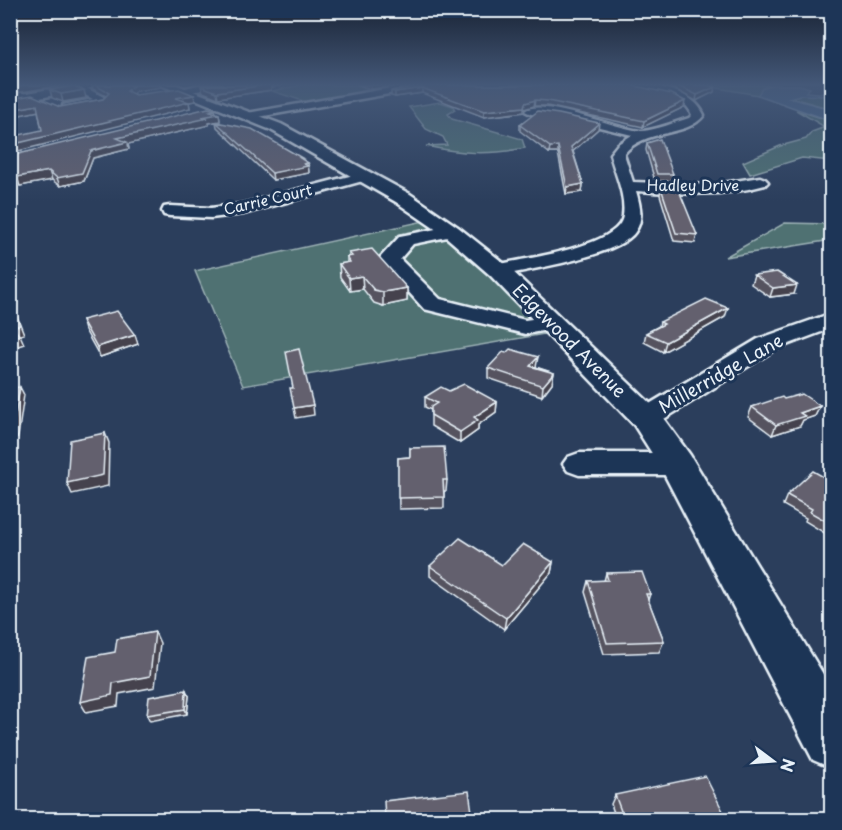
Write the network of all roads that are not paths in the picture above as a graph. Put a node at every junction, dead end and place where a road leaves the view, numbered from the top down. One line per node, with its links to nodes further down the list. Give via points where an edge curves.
1 (267, 124): 5 (main road, Edgewood Avenue)
2 (599, 124): 4 (street)
3 (684, 124): 4 (street)
4 (646, 135): 7 (street, via 630,140 617,154)
5 (365, 176): 8 (street, Carrie Court, via 243,209 212,213); 9 (main road, Edgewood Avenue)
6 (760, 182): 7 (street, Hadley Drive, via 701,189)
7 (626, 186): 10 (street, via 632,208 632,220 626,231 606,243)
8 (170, 211)
9 (451, 231): 10 (main road, Edgewood Avenue); 12 (street, via 407,240 388,258 432,304 525,327)
10 (498, 270): 12 (main road, Edgewood Avenue)
11 (831, 320): 13 (street, Millerridge Lane, via 767,344)
12 (551, 323): 13 (main road, Edgewood Avenue)
13 (646, 418): 15 (main road, Edgewood Avenue)
14 (579, 464): 15 (street)
15 (677, 464): 16 (main road, Edgewood Avenue)
16 (831, 741)

